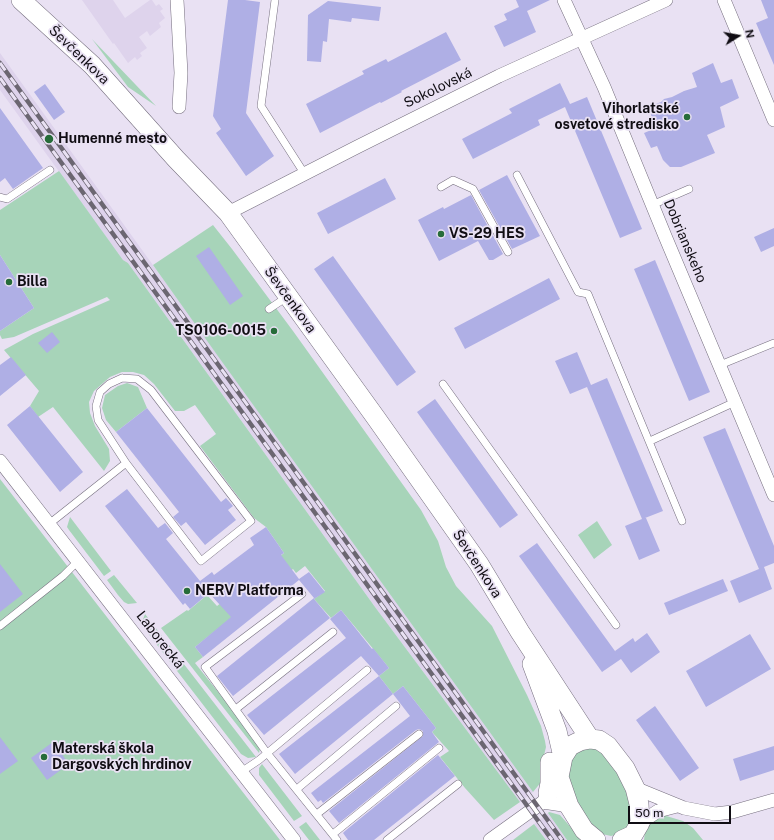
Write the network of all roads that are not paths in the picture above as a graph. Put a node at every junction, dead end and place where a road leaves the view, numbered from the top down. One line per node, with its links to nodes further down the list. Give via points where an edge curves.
1 (21, 0): 17 (main road, Ševčenkova, via 92,65)
2 (178, 0): 8 (street, via 181,73)
3 (275, 0): 11 (lane, via 261,106)
4 (564, 0): 7 (street, Dobrianskeho)
5 (666, 0): 7 (street, Sokolovská)
6 (724, 0): 9 (street)
7 (582, 38): 11 (street, Sokolovská, via 499,76); 16 (street, Dobrianskeho)
8 (179, 107)
9 (774, 120)
10 (50, 170): 15 (lane, via 7,199)
11 (304, 173): 17 (street, Sokolovská)
12 (517, 175): 25 (lane, via 578,292 588,294)
13 (441, 187): 18 (lane, via 453,180 473,189)
14 (689, 189): 16 (lane)
15 (0, 197)
16 (652, 205): 22 (street, Dobrianskeho)
17 (228, 213): 19 (main road, Ševčenkova)
18 (508, 252)
19 (288, 296): 20 (lane); 36 (main road, Ševčenkova, via 479,564)
20 (269, 309)
21 (774, 342): 22 (lane)
22 (720, 365): 24 (street, Dobrianskeho)
23 (443, 384): 33 (lane)
24 (735, 402): 25 (lane); 28 (street, Dobrianskeho)
25 (650, 442): 29 (lane)
26 (0, 461): 30 (street, Laborecká)
27 (126, 463): 27 (lane, via 98,420 96,406 100,392 122,378 137,379 151,390 250,521 201,561); 30 (lane)
28 (774, 494)
29 (682, 521)
30 (49, 524): 31 (street, Laborecká)
31 (78, 561): 34 (lane); 46 (street, Laborecká)
32 (302, 594): 39 (lane, via 205,667)
33 (616, 625)
34 (0, 626)
35 (333, 632): 39 (lane)
36 (520, 632): 41 (main road, Ševčenkova); 42 (main road, Ševčenkova)
37 (367, 670): 44 (lane)
38 (396, 706): 50 (lane)
39 (236, 709): 44 (lane)
40 (418, 734): 55 (lane)
41 (558, 736): 45 (main road, Ševčenkova); 51 (main road, via 550,760 550,783)
42 (590, 739): 45 (main road, Ševčenkova, via 570,746); 49 (main road, via 608,746 625,768)
43 (440, 748): 57 (lane)
44 (267, 753): 46 (lane); 50 (lane)
45 (563, 758): 47 (main road, Ševčenkova)
46 (241, 772): 58 (street, Laborecká)
47 (559, 777): 51 (street); 53 (main road)
48 (458, 784): 59 (lane)
49 (634, 788): 54 (street); 56 (main road, via 639,804)
50 (296, 789): 55 (lane)
51 (545, 798): 53 (street); 60 (street)
52 (774, 800): 54 (street, via 739,811 715,814)
53 (569, 806): 61 (main road, via 584,830)
54 (677, 806): 56 (street, via 658,811)
55 (317, 814): 57 (lane)
56 (632, 834)
57 (335, 837)
58 (294, 840)
59 (387, 840)
60 (490, 840)
61 (596, 840)

